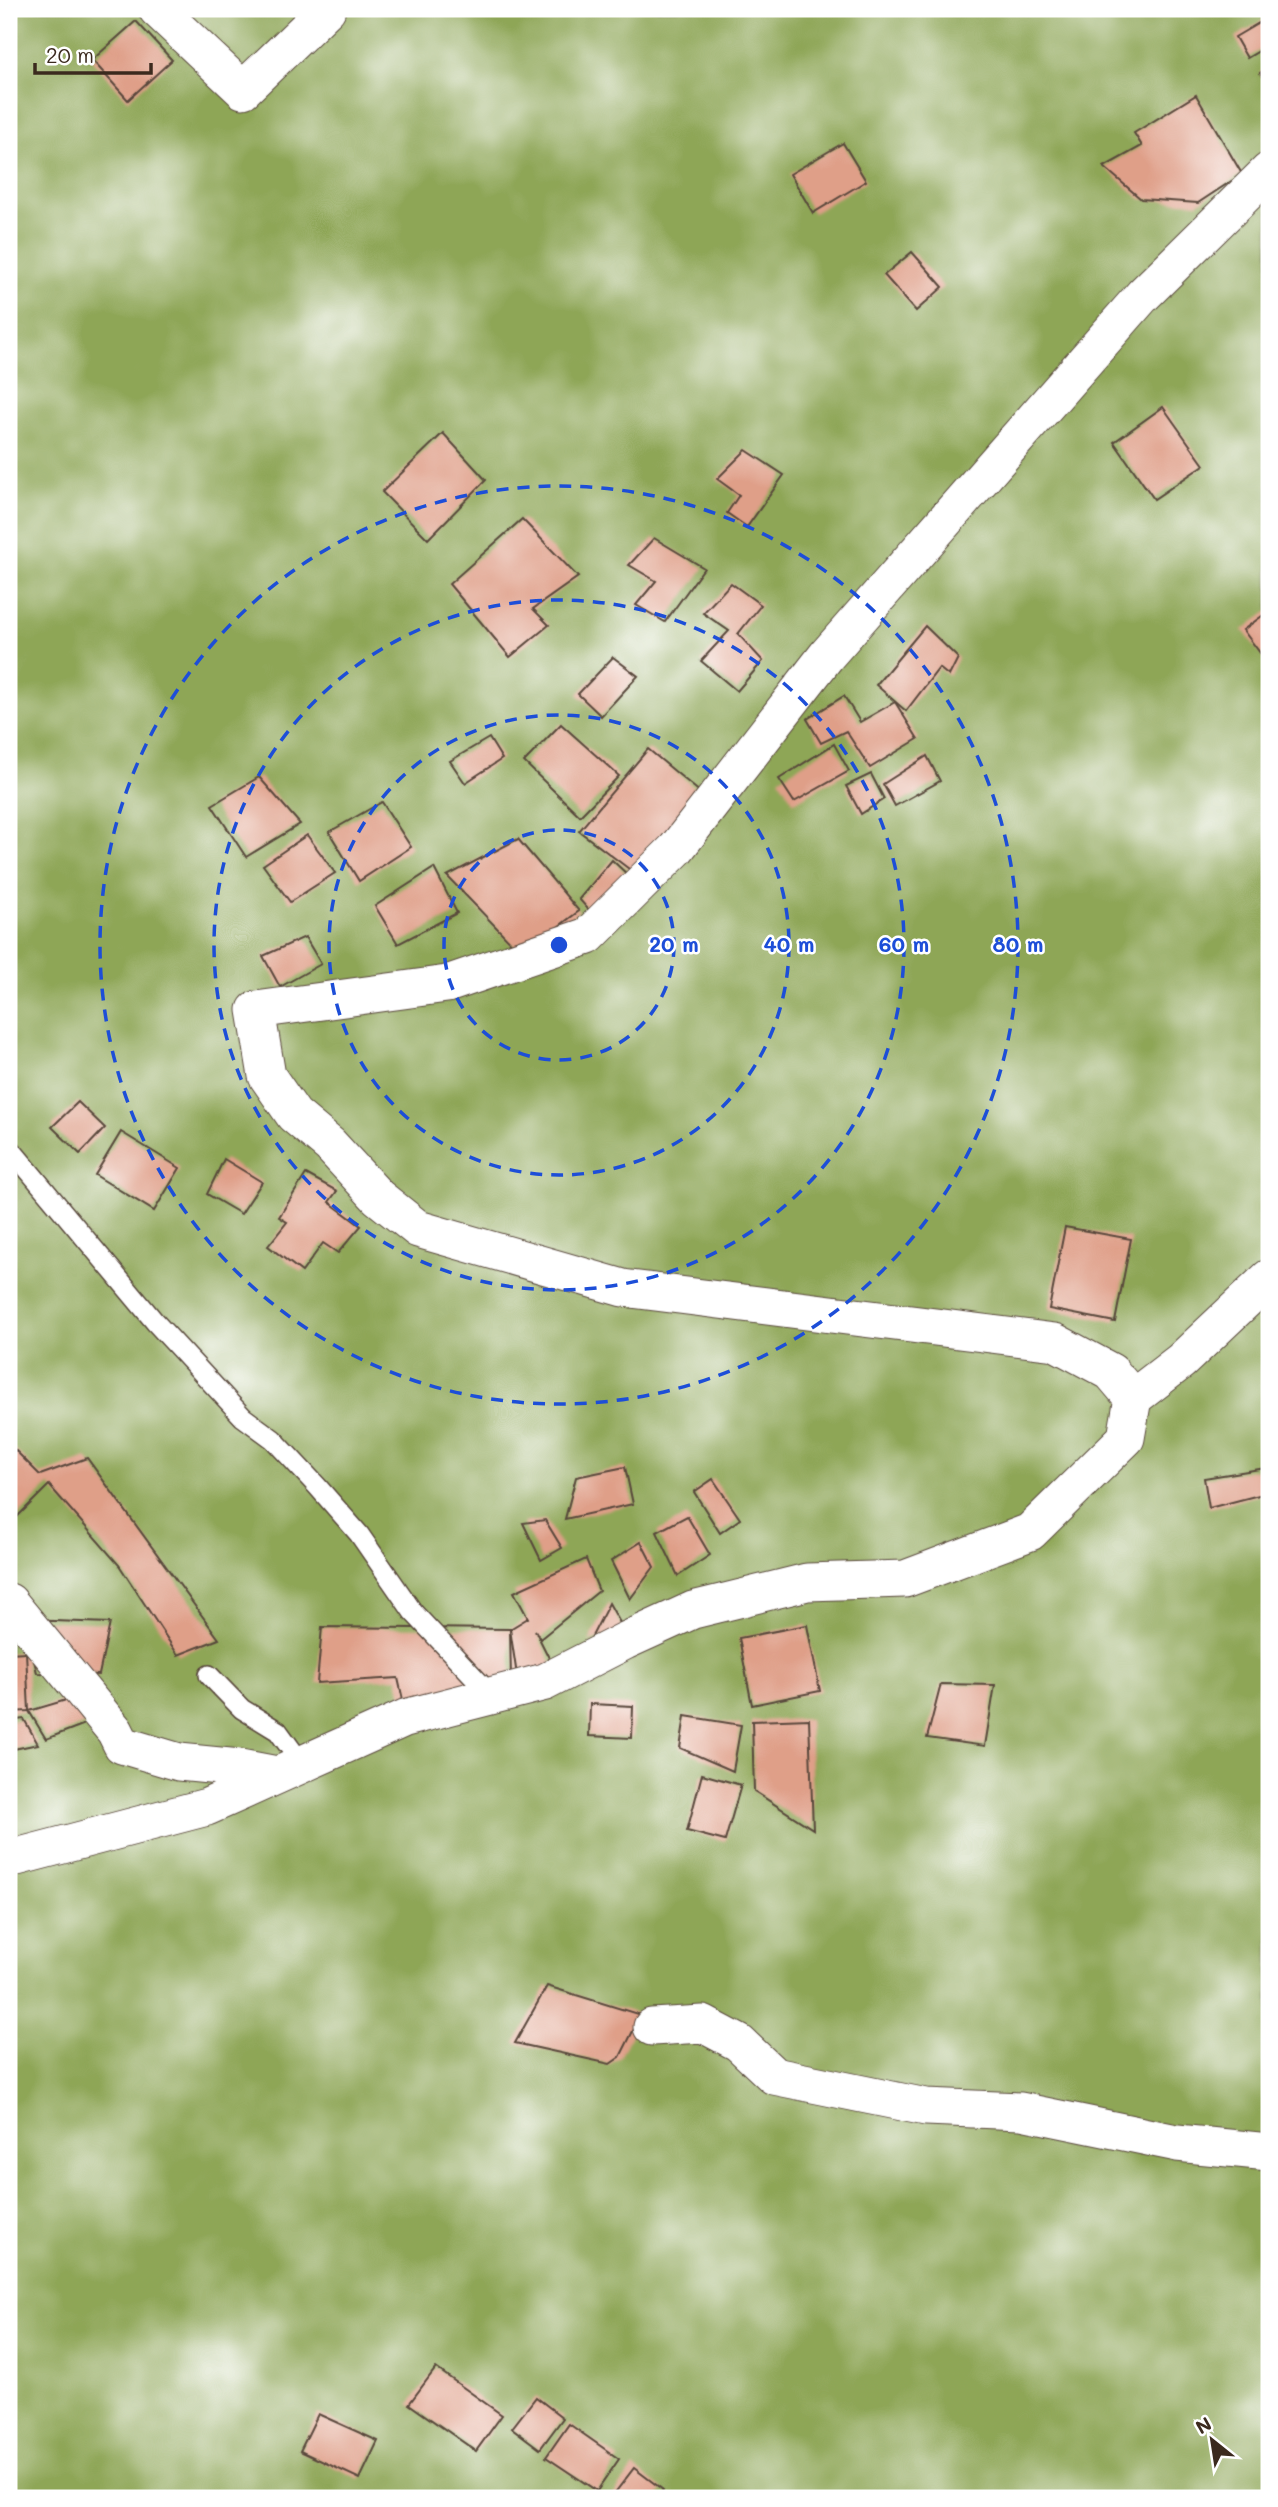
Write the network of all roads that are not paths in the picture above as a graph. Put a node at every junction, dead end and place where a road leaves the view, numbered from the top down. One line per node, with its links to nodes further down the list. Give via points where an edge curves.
1 (157, 9): 2 (street, via 243,90)
2 (327, 9)
3 (1269, 171): 6 (street, via 1143,295 827,655 676,849 588,936 447,984 256,1010 267,1076 294,1115 330,1145 378,1197 418,1229 623,1288 1055,1342 1111,1372)
4 (9, 1147): 9 (lane, via 164,1332 243,1417 273,1439 325,1495 359,1534 412,1612)
5 (1269, 1278): 6 (street, via 1181,1361)
6 (1133, 1398): 9 (street, via 1126,1438 1030,1532 905,1579 807,1582 692,1610 545,1682)
7 (9, 1602): 10 (street, via 122,1745 180,1762)
8 (209, 1675): 10 (lane, via 242,1709 278,1731)
9 (492, 1696): 10 (street, via 405,1717)
10 (289, 1770): 11 (street, via 207,1807)
11 (9, 1859)
12 (652, 2027): 13 (street, via 703,2024 739,2043 774,2076 926,2107 1021,2112 1177,2143)
13 (1269, 2152)

